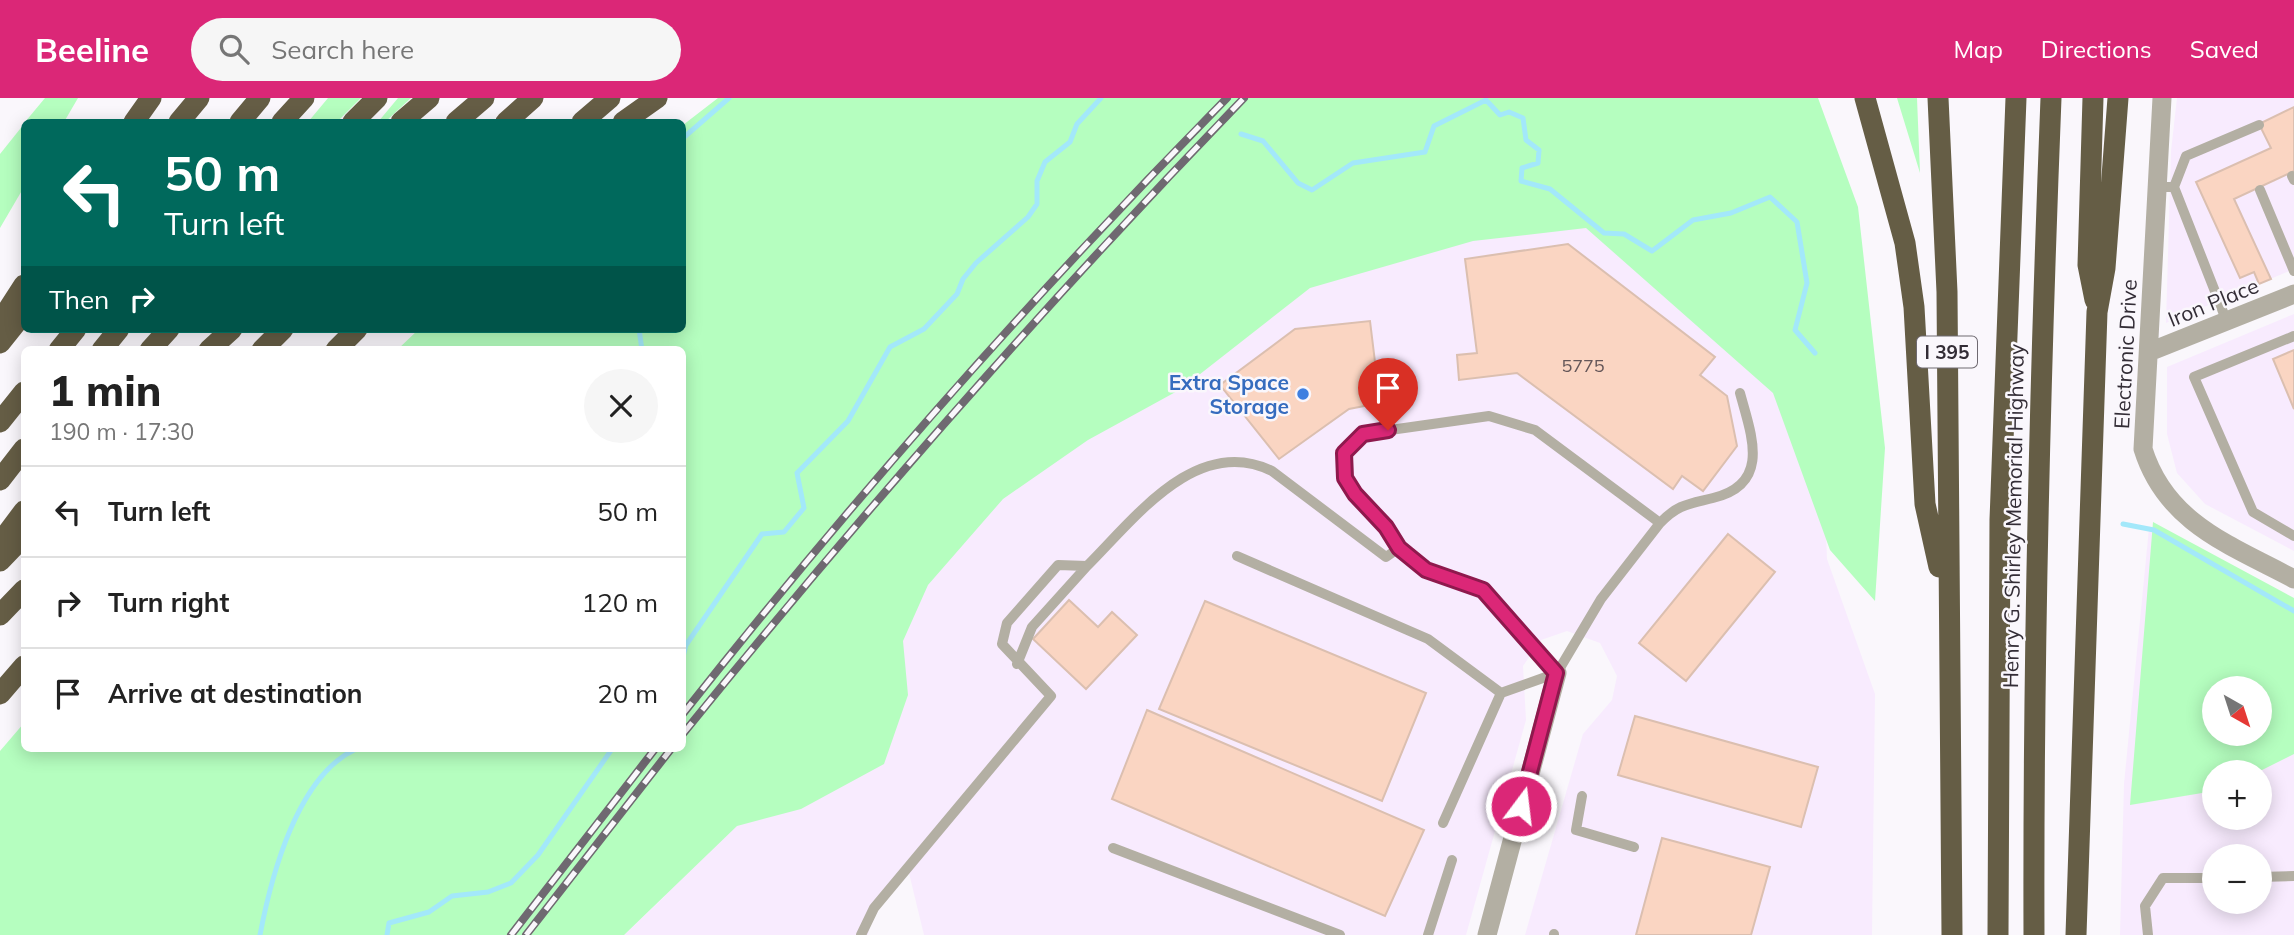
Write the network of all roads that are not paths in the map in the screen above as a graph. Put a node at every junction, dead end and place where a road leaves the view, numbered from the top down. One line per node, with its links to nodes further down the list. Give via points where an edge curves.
1 (151, 98): 19 (highway)
2 (199, 98): 20 (highway)
3 (260, 98): 21 (highway)
4 (302, 98): 22 (highway)
5 (377, 98): 23 (highway)
6 (429, 98): 24 (highway)
7 (484, 98): 25 (highway)
8 (533, 98): 26 (highway)
9 (610, 98): 27 (highway)
10 (657, 98): 28 (highway)
11 (1865, 98): 32 (highway)
12 (1876, 98): 32 (highway, via 1888,140)
13 (1938, 98): 68 (highway, I 395, via 1947,292)
14 (2014, 98): 88 (highway, via 2000,520)
15 (2051, 98): 89 (highway, Henry G. Shirley Memorial Highway, via 2038,432)
16 (2093, 98): 37 (highway, via 2088,265)
17 (2118, 98): 37 (highway, via 2105,268)
18 (2162, 98): 30 (street, Electronic Drive)
19 (136, 119)
20 (182, 119)
21 (242, 119)
22 (284, 119)
23 (356, 119)
24 (404, 119)
25 (460, 119)
26 (509, 119)
27 (586, 119)
28 (627, 119)
29 (2259, 125): 30 (lane, via 2186,156)
30 (2165, 187): 39 (lane); 51 (street, Electronic Drive)
31 (2260, 190): 33 (lane)
32 (1897, 213): 68 (highway, via 1914,307 1925,504)
33 (2290, 252): 34 (lane)
34 (2294, 271)
35 (21, 290): 40 (highway)
36 (2294, 293): 39 (street, Iron Place)
37 (2097, 312): 90 (highway)
38 (21, 317): 46 (highway)
39 (2227, 321): 51 (street, Iron Place)
40 (0, 322)
41 (165, 333): 47 (highway)
42 (228, 333): 48 (highway)
43 (279, 333): 49 (highway)
44 (353, 333): 50 (highway)
45 (2294, 336): 59 (lane, via 2194,377 2253,512)
46 (0, 343)
47 (154, 346)
48 (213, 346)
49 (266, 346)
50 (340, 346)
51 (2149, 352): 66 (street, Electronic Drive, via 2143,449 2159,488 2196,524)
52 (1740, 393): 58 (lane, via 1754,442 1751,468 1732,491 1675,508)
53 (21, 396): 54 (highway)
54 (0, 422)
55 (21, 453): 56 (highway)
56 (0, 480)
57 (21, 515): 61 (highway)
58 (1660, 523): 62 (lane, via 1535,430 1489,415 1363,434 1344,453 1345,478); 72 (lane, via 1601,598)
59 (2294, 536)
60 (21, 539): 64 (highway)
61 (0, 543)
62 (1399, 548): 65 (lane, via 1386,557 1272,471 1257,463 1232,460 1202,466 1182,478 1147,505); 72 (lane, via 1426,570 1483,590)
63 (1237, 556): 73 (lane, via 1428,639)
64 (0, 561)
65 (1087, 566): 70 (lane, via 1032,626); 70 (lane, via 1058,565 1007,623 1002,644)
66 (2294, 579)
67 (21, 593): 69 (highway)
68 (1948, 607): 87 (highway, I 395)
69 (0, 615)
70 (1017, 664): 83 (lane, via 1051,696 874,908)
71 (21, 670): 74 (highway)
72 (1556, 673): 73 (lane); 86 (street)
73 (1501, 693): 76 (lane)
74 (0, 694)
75 (1582, 796): 77 (lane, via 1576,830)
76 (1443, 823)
77 (1633, 847)
78 (1114, 848): 84 (lane)
79 (1452, 860): 85 (lane)
80 (2294, 876): 82 (lane)
81 (2202, 877): 91 (lane, via 2163,878 2145,906)
82 (2272, 877)
83 (861, 935)
84 (1340, 935)
85 (1428, 935)
86 (1487, 935)
87 (1952, 935)
88 (1998, 935)
89 (2035, 935)
90 (2076, 935)
91 (2147, 935)

